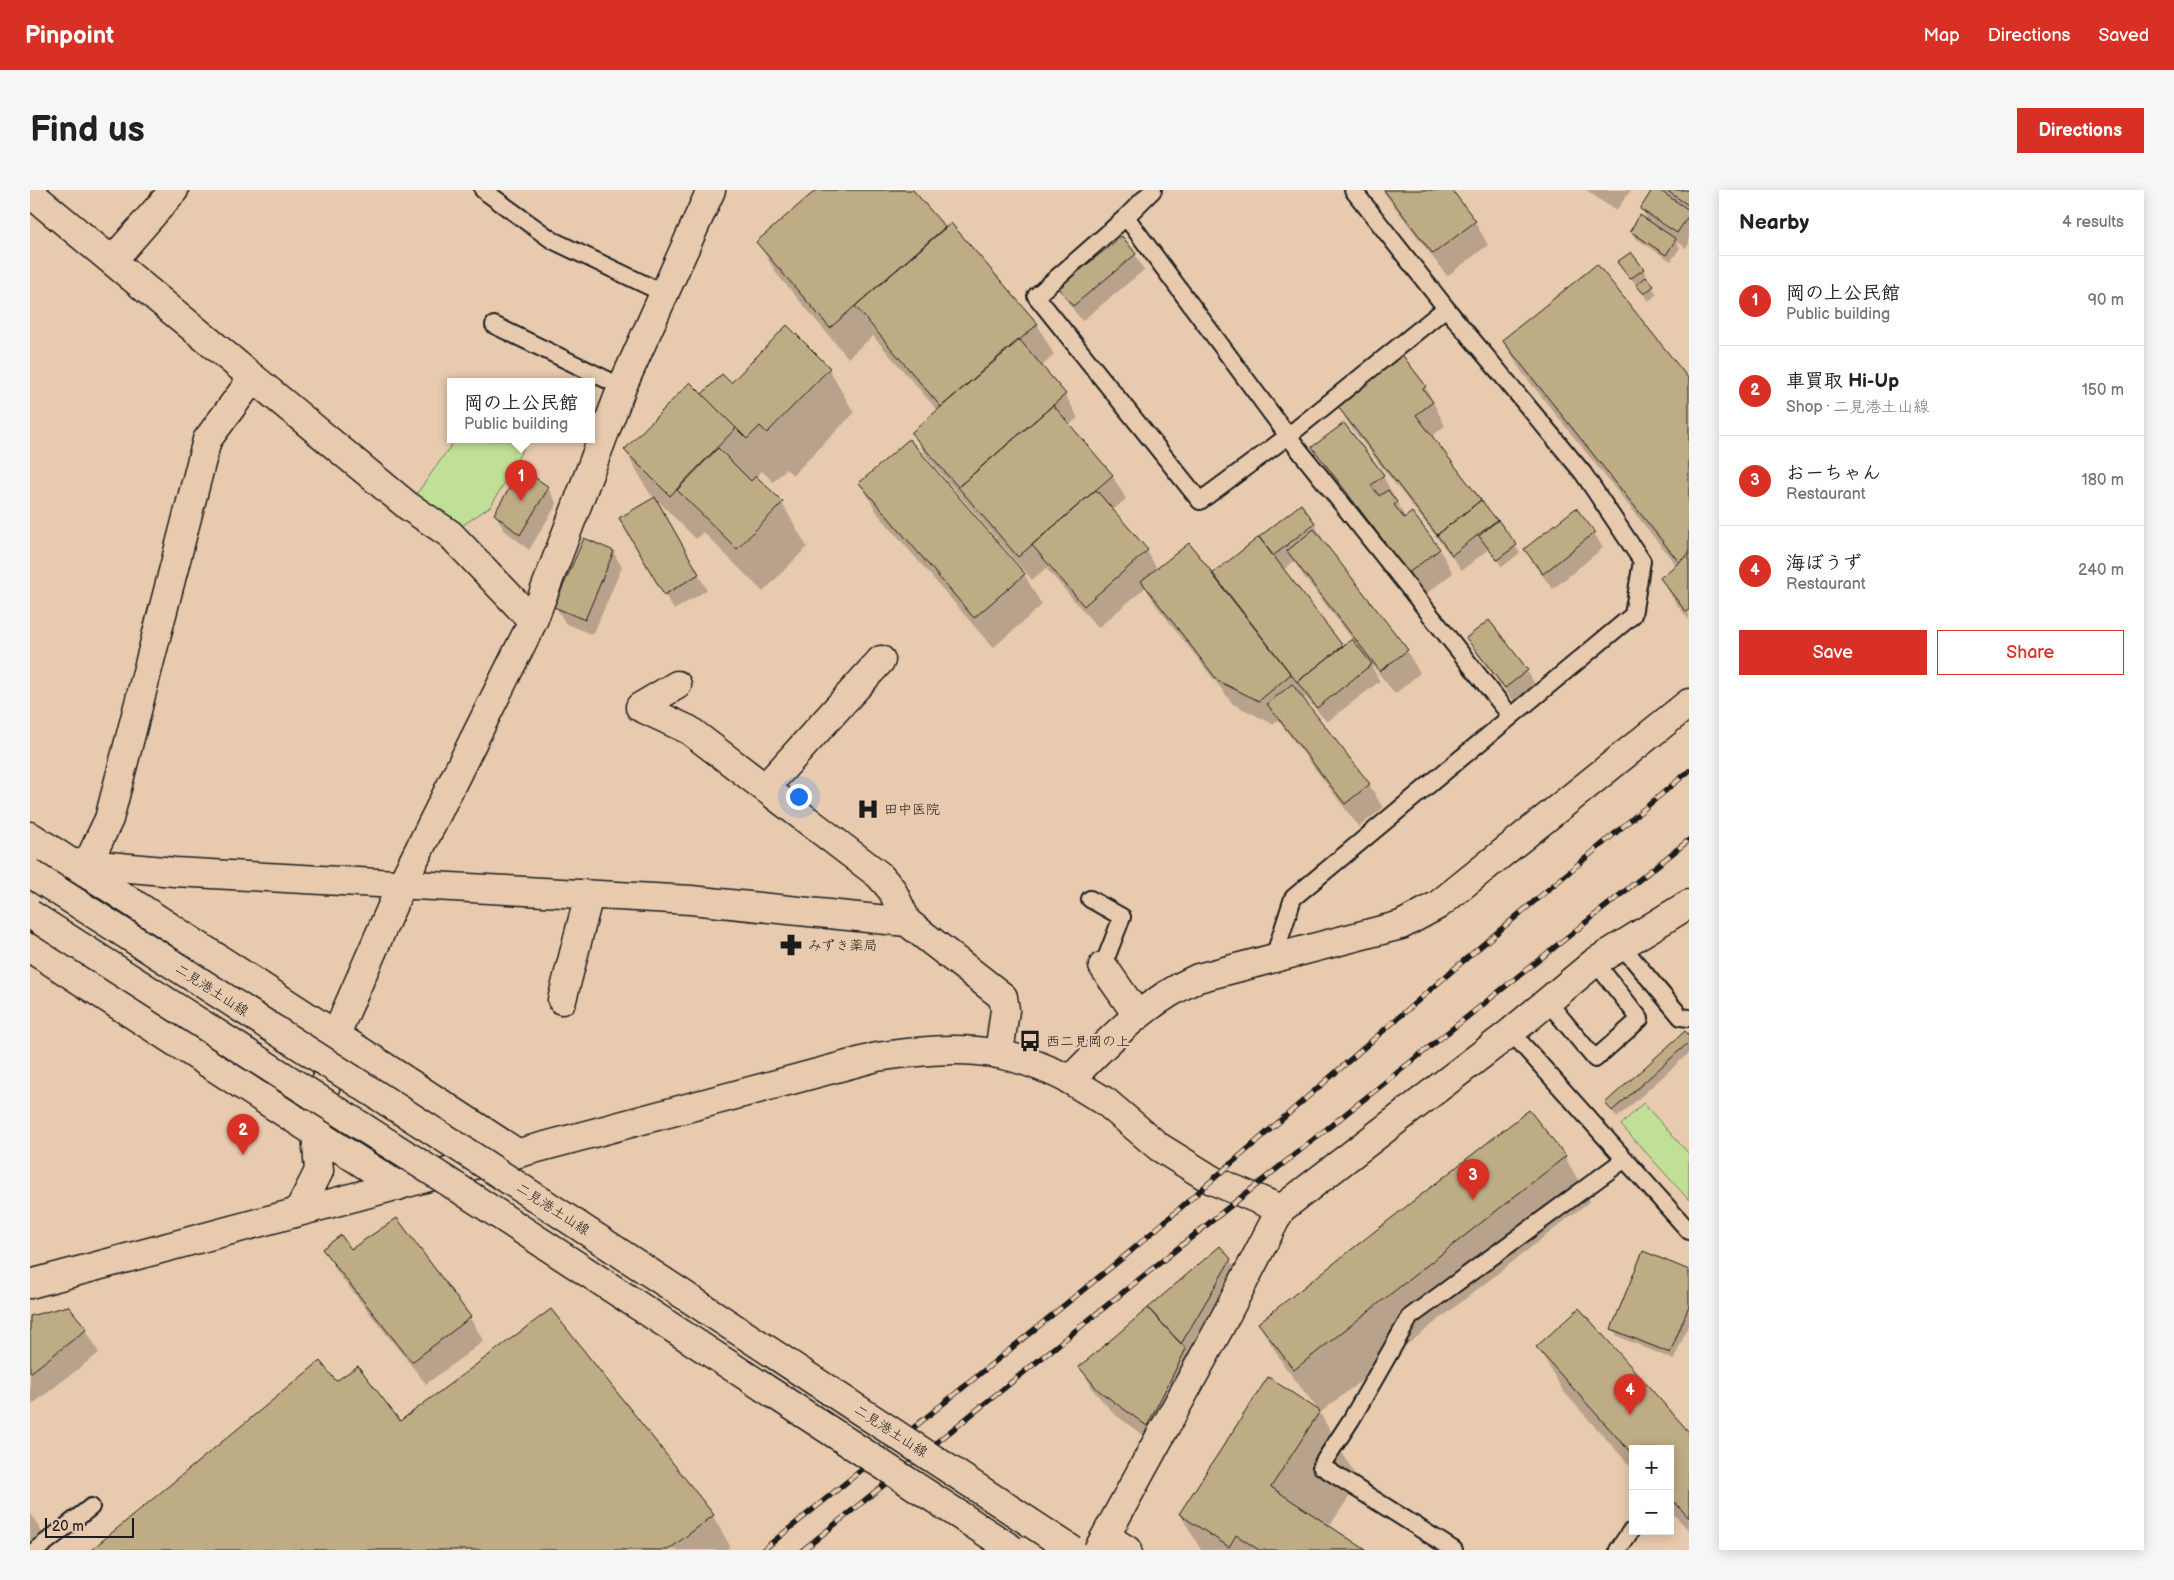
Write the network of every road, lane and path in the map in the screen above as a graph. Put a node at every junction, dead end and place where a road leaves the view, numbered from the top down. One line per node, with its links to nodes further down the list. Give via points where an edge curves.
1 (174, 190): 8 (street)
2 (483, 190): 9 (lane, via 552,240)
3 (711, 190): 9 (street)
4 (1153, 190): 7 (lane)
5 (1353, 190): 10 (lane)
6 (30, 193): 8 (street)
7 (1126, 217): 14 (lane); 14 (lane, via 1036,296 1200,501)
8 (112, 261): 12 (street)
9 (665, 294): 13 (street)
10 (1446, 308): 14 (lane); 19 (lane, via 1583,473 1642,561 1633,615)
11 (494, 325): 13 (lane)
12 (253, 378): 15 (street, via 408,506 450,534); 23 (street, via 207,440 109,819)
13 (622, 386): 15 (street)
14 (1288, 436): 19 (lane)
15 (533, 621): 25 (street)
16 (881, 660): 20 (street)
17 (677, 685): 20 (street, via 640,707 689,730)
18 (1689, 703): 33 (street, via 1438,905 1401,924)
19 (1510, 715): 33 (lane, via 1293,898)
20 (765, 788): 30 (street, via 879,875 892,890)
21 (30, 836): 23 (street)
22 (30, 859): 23 (street)
23 (80, 864): 25 (street); 41 (street)
24 (30, 873): 57 (street, 二見港土山線, bridge, via 472,1156)
25 (401, 886): 26 (street); 41 (street)
26 (589, 895): 30 (street, via 691,900); 36 (street)
27 (1090, 899): 35 (lane, via 1122,917)
28 (1689, 904): 31 (street)
29 (30, 914): 56 (street, bridge)
30 (907, 922): 42 (street, via 1003,997 1006,1003)
31 (1621, 945): 34 (street); 39 (lane, via 1681,1017)
32 (30, 948): 44 (street)
33 (1273, 960): 38 (street, via 1198,978 1175,988)
34 (1595, 962): 37 (street); 37 (lane, via 1640,1018 1595,1059)
35 (1103, 966): 38 (street)
36 (562, 1000)
37 (1548, 1002): 40 (street)
38 (1138, 1015): 43 (street)
39 (1689, 1018)
40 (1511, 1032): 46 (lane); 48 (street)
41 (336, 1034): 44 (street); 45 (street)
42 (999, 1053): 43 (street); 45 (street, via 954,1048 877,1057)
43 (1070, 1080): 48 (street, via 1106,1102 1159,1147 1237,1192)
44 (316, 1132): 47 (street); 49 (street, via 319,1171)
45 (517, 1153): 47 (street)
46 (1625, 1159): 50 (lane); 58 (lane, via 1410,1318 1321,1466)
47 (398, 1186): 49 (street)
48 (1281, 1209): 54 (street)
49 (298, 1212): 51 (street)
50 (1689, 1231)
51 (30, 1284)
52 (91, 1507): 55 (lane)
53 (1629, 1534): 59 (lane)
54 (1110, 1546)
55 (36, 1550)
56 (1013, 1550)
57 (1072, 1550)
58 (1454, 1550)
59 (1618, 1550)

